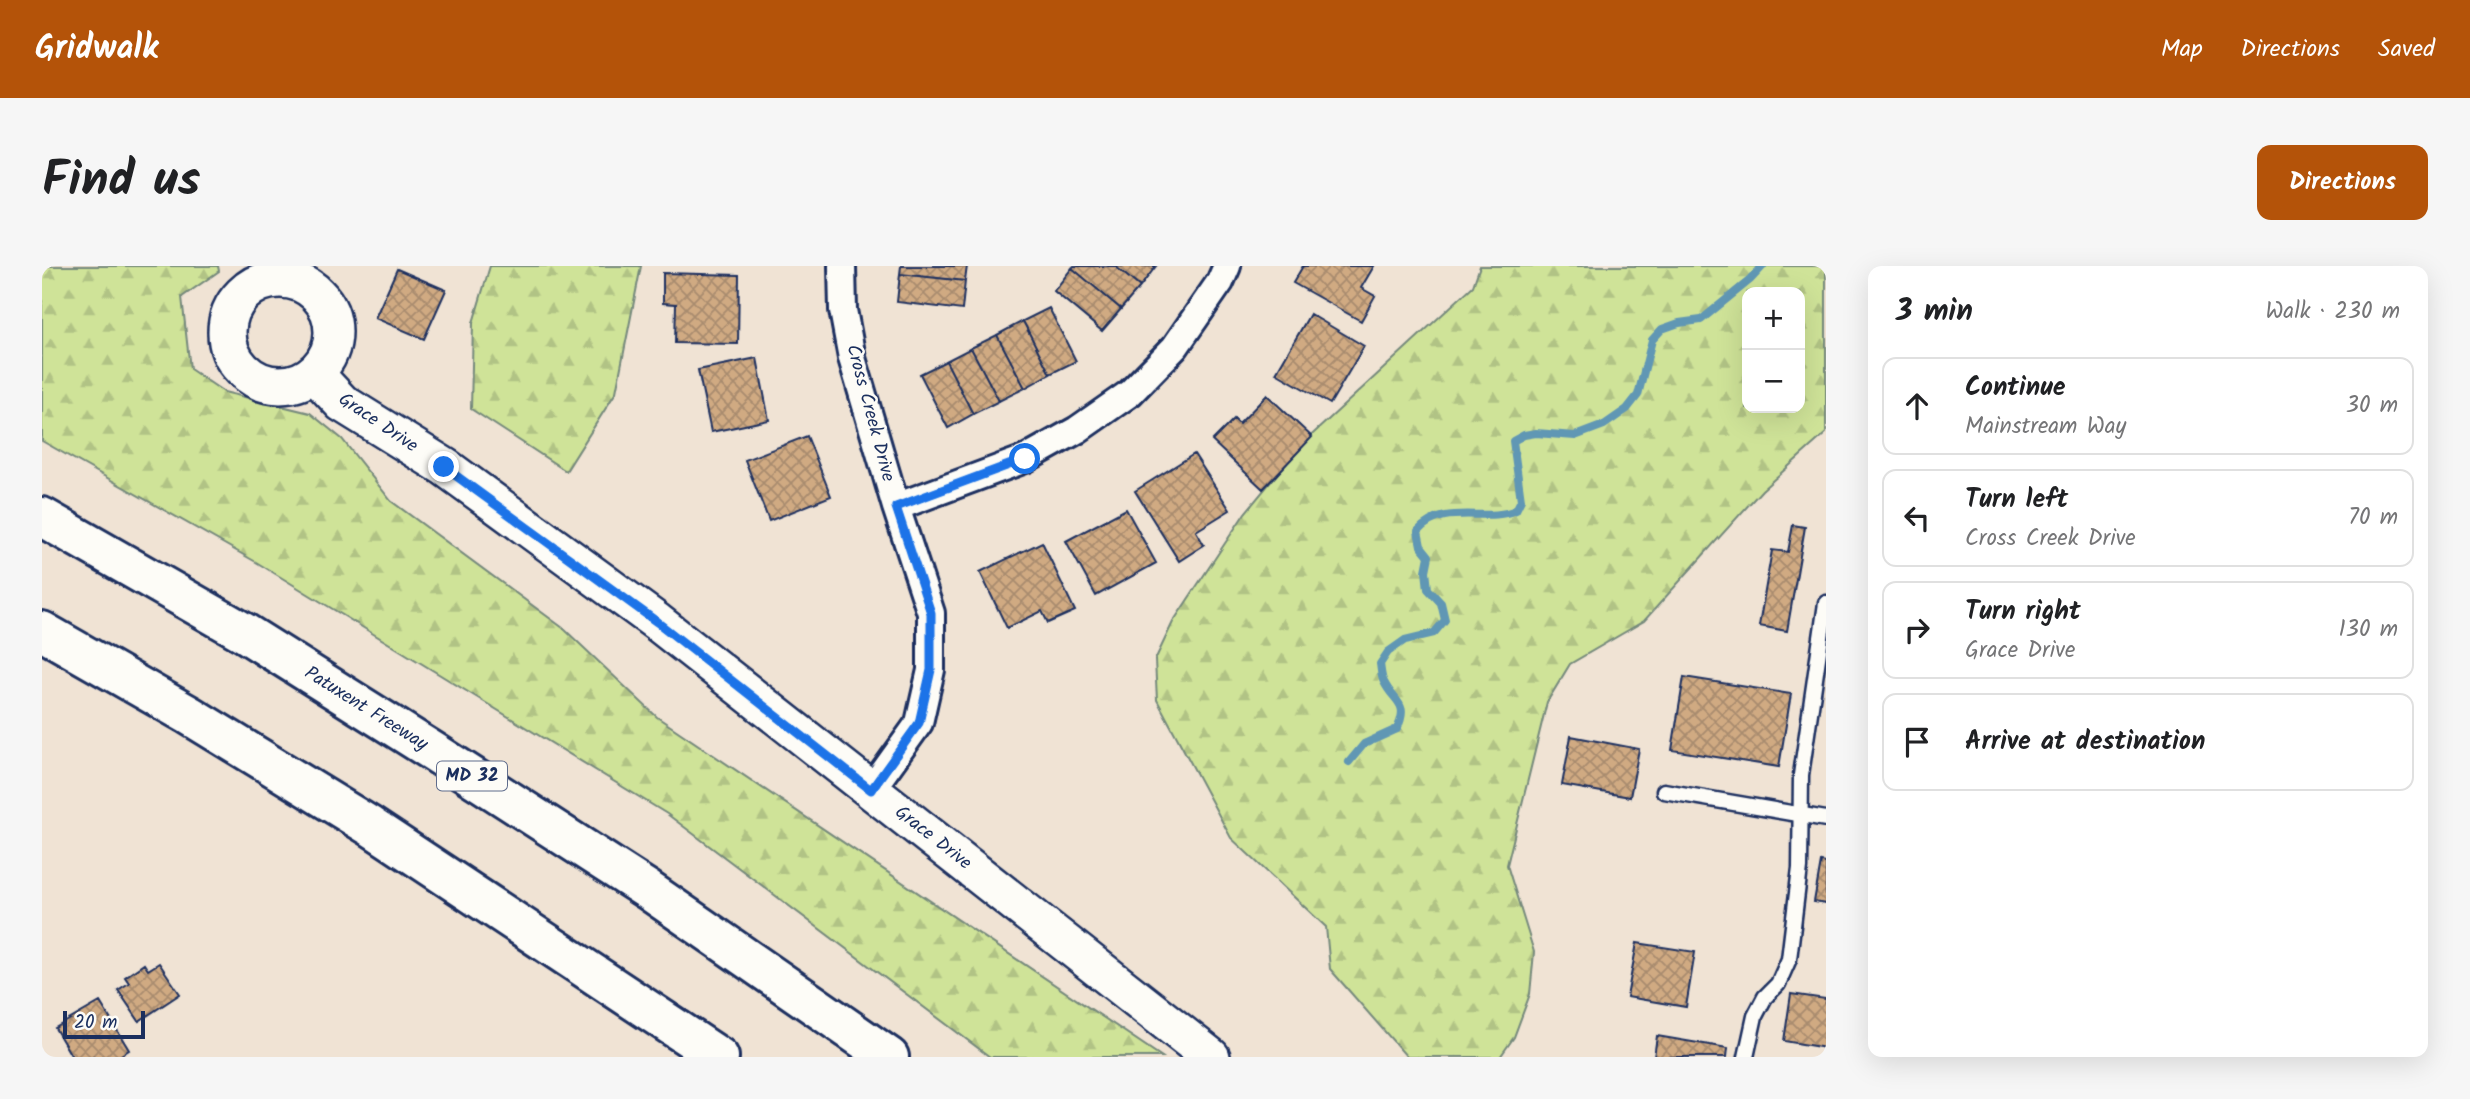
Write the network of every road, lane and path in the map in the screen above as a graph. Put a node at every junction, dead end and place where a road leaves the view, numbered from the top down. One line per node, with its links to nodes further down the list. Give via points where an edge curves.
1 (842, 266): 5 (street, Cross Creek Drive, via 852,358)
2 (1227, 266): 5 (street, via 1175,347 1130,394 1025,459)
3 (286, 273): 4 (street, via 324,301 333,321 326,360); 4 (street, via 261,282 235,302 227,326 228,345 234,360 263,383 300,382)
4 (314, 373): 9 (street, Grace Drive, via 342,403 476,489 657,622)
5 (896, 507): 9 (street, Cross Creek Drive, via 931,613 931,670 919,723)
6 (42, 517): 14 (highway, Patuxent Freeway / MD 32, via 245,633 434,752 648,890)
7 (1826, 603): 11 (lane, via 1801,775)
8 (42, 631): 13 (highway, via 190,715 370,827)
9 (871, 790): 15 (street, Grace Drive)
10 (1664, 791): 11 (lane)
11 (1801, 815): 12 (lane); 16 (lane, via 1789,959 1755,1016)
12 (1826, 819)
13 (719, 1057)
14 (889, 1057)
15 (1211, 1057)
16 (1746, 1057)

